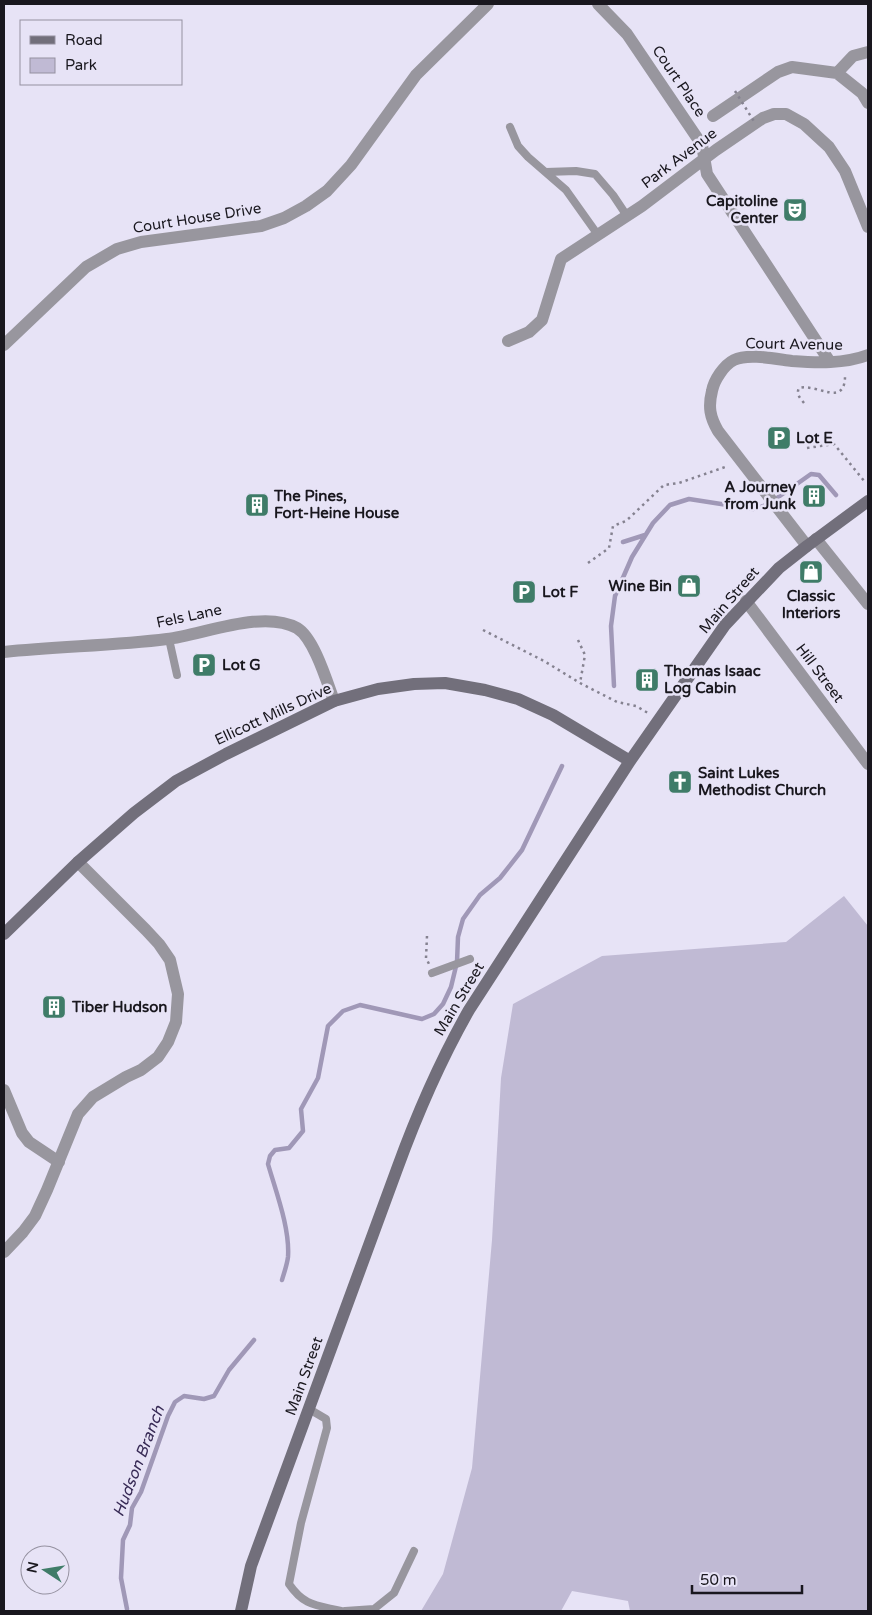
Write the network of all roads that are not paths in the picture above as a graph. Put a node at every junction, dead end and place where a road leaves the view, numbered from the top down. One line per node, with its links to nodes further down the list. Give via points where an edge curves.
1 (488, 4): 14 (street, Court House Drive, via 416,75 350,165 326,191 306,206 261,226 141,242 117,249 86,266)
2 (598, 4): 8 (street, Court Place, via 627,34 702,146)
3 (868, 52): 4 (street, via 853,56)
4 (837, 73): 5 (street, via 862,93); 6 (street, via 792,67 778,72)
5 (868, 103)
6 (713, 116)
7 (510, 126): 9 (lane, via 518,146)
8 (704, 160): 10 (street, Park Avenue); 11 (street, Park Avenue, via 763,118 786,114 804,124 829,147 845,171); 16 (street, Court Place, via 707,174)
9 (546, 172): 10 (lane, via 595,174); 12 (lane, via 566,190)
10 (627, 216): 12 (street, Park Avenue)
11 (868, 227)
12 (598, 234): 13 (street, Park Avenue, via 560,258 542,320 529,332)
13 (508, 341)
14 (4, 345)
15 (868, 355): 16 (street, Court Avenue, via 855,360)
16 (830, 362): 18 (street, Court Avenue, via 759,357 734,360 713,386 709,409 718,431 741,461)
17 (867, 505): 18 (main road, Main Street)
18 (811, 542): 19 (main road, Main Street); 20 (street, Court Avenue)
19 (746, 601): 25 (main road, Main Street, via 725,625); 26 (street, Hill Street)
20 (868, 604)
21 (169, 639): 22 (street, Fels Lane); 23 (lane); 24 (street, Fels Lane, via 235,624 287,624 307,636)
22 (4, 652)
23 (177, 675)
24 (334, 701): 25 (main road, Ellicott Mills Drive, via 378,689 445,682 518,699 553,715); 27 (main road, Ellicott Mills Drive, via 176,781)
25 (630, 761): 34 (main road, Main Street, via 449,1045 416,1116)
26 (868, 764)
27 (78, 862): 28 (main road, Ellicott Mills Drive); 32 (street, via 160,944 170,960 179,1005 176,1022 158,1058 93,1097 78,1114)
28 (4, 934)
29 (470, 958): 30 (lane)
30 (432, 973)
31 (4, 1090): 32 (street, via 22,1133 29,1142)
32 (59, 1162): 33 (street, via 35,1216)
33 (4, 1252)
34 (309, 1409): 36 (main road, Main Street, via 251,1566); 37 (lane, via 326,1419 326,1428 289,1584 297,1596 310,1604)
35 (414, 1551): 38 (lane, via 394,1593 374,1608)
36 (241, 1611)
37 (341, 1611)
38 (345, 1611)

